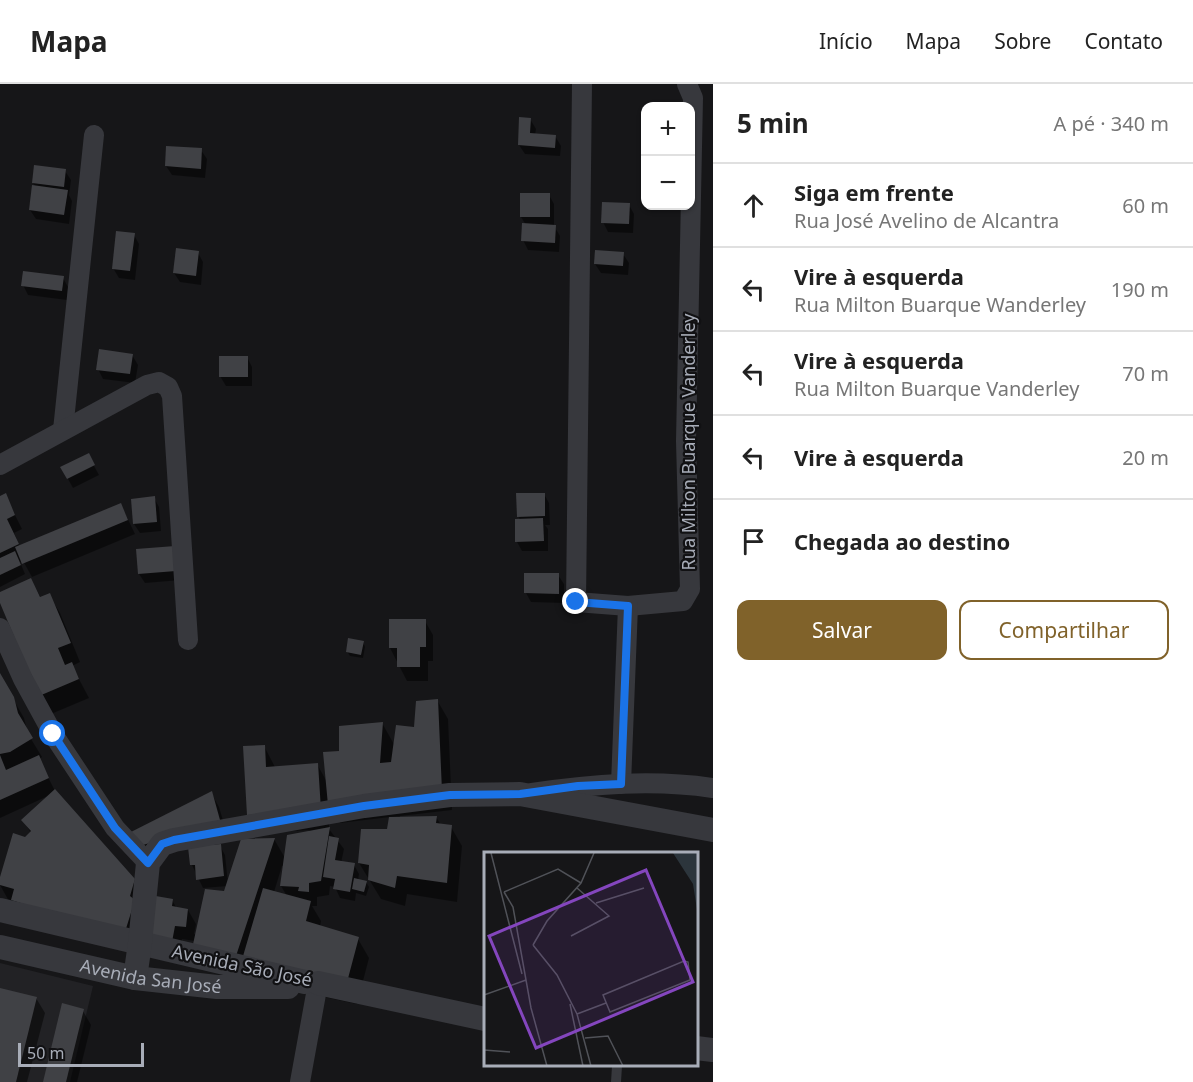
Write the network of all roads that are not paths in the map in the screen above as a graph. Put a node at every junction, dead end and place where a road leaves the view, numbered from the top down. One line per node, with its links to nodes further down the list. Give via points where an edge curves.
1 (687, 84): 6 (street, Rua Milton Buarque Vanderley, via 693,98 686,441 690,589 684,602)
2 (581, 85): 6 (street, via 576,602)
3 (94, 135): 4 (street)
4 (63, 430): 5 (street); 8 (street, via 147,385 159,382 168,387 172,396)
5 (0, 465)
6 (628, 606): 9 (street)
7 (0, 628): 13 (street, via 53,734 115,828)
8 (188, 640)
9 (621, 784): 10 (street); 11 (street)
10 (713, 788)
11 (520, 794): 12 (street); 13 (street, via 450,795 364,806 174,840 162,844)
12 (713, 830)
13 (148, 863): 15 (street)
14 (0, 910): 15 (street, Avenida São José)
15 (140, 944): 17 (street); 18 (street, Avenida São José)
16 (0, 947): 17 (street, Avenida San José)
17 (135, 978): 18 (street, Avenida San José)
18 (243, 978): 19 (street, Avenida São José)
19 (312, 983): 20 (street, Avenida São José); 24 (street)
20 (484, 1019)
21 (698, 1048): 22 (street)
22 (713, 1050)
23 (617, 1067): 25 (lane)
24 (300, 1082)
25 (616, 1082)

